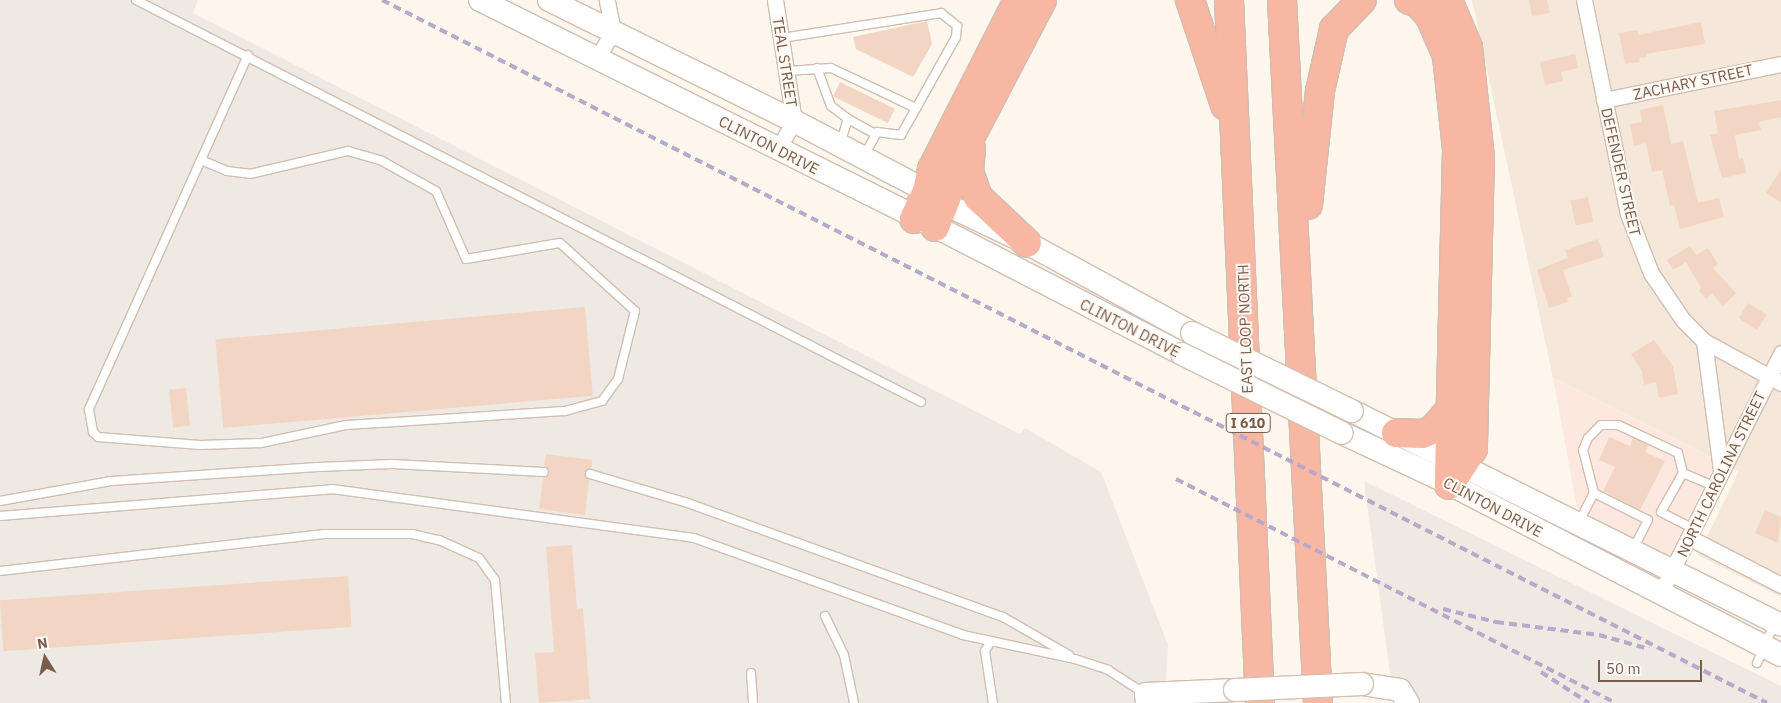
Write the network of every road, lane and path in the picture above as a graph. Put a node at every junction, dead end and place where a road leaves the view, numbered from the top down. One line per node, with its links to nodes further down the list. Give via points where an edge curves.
1 (136, 0): 17 (lane)
2 (480, 0): 18 (main road, CLINTON DRIVE)
3 (549, 0): 15 (main road, CLINTON DRIVE)
4 (607, 0): 15 (street)
5 (775, 0): 16 (street, TEAL STREET)
6 (1018, 0): 33 (highway, via 932,169)
7 (1042, 0): 27 (highway)
8 (1190, 0): 28 (highway)
9 (1229, 0): 28 (highway, EAST LOOP NORTH / I 610)
10 (1282, 0): 35 (highway)
11 (1362, 0): 35 (highway, via 1334,29 1320,91)
12 (1410, 0): 40 (highway, via 1418,3 1439,32 1447,56 1453,102 1457,150)
13 (1448, 0): 42 (highway, via 1468,48 1480,157 1473,448)
14 (1584, 0): 22 (street, DEFENDER STREET)
15 (612, 32): 18 (street); 25 (main road, CLINTON DRIVE)
16 (782, 38): 21 (street, TEAL STREET); 23 (lane, via 941,13 957,26 956,37)
17 (248, 55): 32 (lane); 39 (lane)
18 (597, 57): 30 (main road, CLINTON DRIVE)
19 (1781, 64): 22 (street, ZACHARY STREET)
20 (817, 68): 21 (lane); 23 (lane, via 831,68); 24 (lane, via 831,106)
21 (788, 71): 25 (street, TEAL STREET)
22 (1604, 100): 36 (street, DEFENDER STREET, via 1634,234 1664,296)
23 (916, 108): 26 (lane, via 900,135)
24 (848, 119): 26 (lane); 29 (lane)
25 (794, 121): 29 (main road, CLINTON DRIVE); 30 (street, TEAL STREET)
26 (875, 134): 31 (lane)
27 (971, 136): 33 (highway); 34 (highway, via 969,171 978,197)
28 (1237, 143): 71 (highway, EAST LOOP NORTH / I 610)
29 (839, 145): 31 (main road, CLINTON DRIVE)
30 (777, 150): 33 (main road, CLINTON DRIVE)
31 (864, 158): 33 (main road, CLINTON DRIVE)
32 (201, 160): 32 (lane, via 89,409 93,432 98,437 200,445 261,442 346,425 564,410 602,401 618,378 635,311 560,243 466,259 436,190 382,161 348,151 250,174 227,172)
33 (930, 210): 34 (main road, CLINTON DRIVE); 42 (main road, CLINTON DRIVE, bridge, via 1182,354 1342,433)
34 (1027, 243): 41 (main road, CLINTON DRIVE, bridge, via 1192,333)
35 (1298, 301): 72 (highway)
36 (1704, 341): 38 (street, DEFENDER STREET); 43 (street)
37 (1781, 353): 38 (street, NORTH CAROLINA STREET)
38 (1775, 380): 43 (street, NORTH CAROLINA STREET)
39 (921, 402)
40 (1451, 409): 41 (highway, via 1432,430 1422,434); 42 (highway)
41 (1396, 433): 42 (main road, CLINTON DRIVE)
42 (1455, 471): 53 (main road, CLINTON DRIVE); 59 (main road, CLINTON DRIVE)
43 (1721, 471): 47 (street, NORTH CAROLINA STREET)
44 (544, 472): 49 (lane, via 392,464 318,467 111,481)
45 (1682, 473): 47 (lane); 48 (lane, via 1678,453 1618,425 1602,426 1588,438 1583,450); 50 (lane)
46 (590, 474): 64 (lane, via 688,503 1003,617)
47 (1716, 487): 54 (street, NORTH CAROLINA STREET)
48 (1594, 493): 52 (lane); 53 (lane)
49 (0, 501)
50 (1661, 512): 52 (lane); 54 (lane)
51 (0, 516): 62 (lane, via 332,490 361,493 694,538 963,635)
52 (1648, 520): 55 (lane)
53 (1578, 523): 55 (main road, CLINTON DRIVE)
54 (1692, 534): 57 (street, NORTH CAROLINA STREET); 58 (street)
55 (1632, 550): 57 (main road, CLINTON DRIVE)
56 (0, 571): 67 (lane, via 324,534 412,534 439,540 480,558 495,580)
57 (1673, 571): 59 (street, NORTH CAROLINA STREET); 61 (main road, CLINTON DRIVE)
58 (1781, 585)
59 (1660, 594): 63 (main road, CLINTON DRIVE)
60 (825, 616): 69 (lane, via 844,655)
61 (1778, 624): 63 (lane)
62 (991, 641): 64 (lane); 70 (lane, via 985,651)
63 (1767, 655)
64 (1075, 659): 66 (lane, via 1108,670)
65 (751, 674): 68 (lane)
66 (1146, 698): 73 (main road, bridge, via 1362,684 1400,690)
67 (506, 703)
68 (754, 703)
69 (854, 703)
70 (993, 703)
71 (1260, 703)
72 (1318, 703)
73 (1408, 703)

